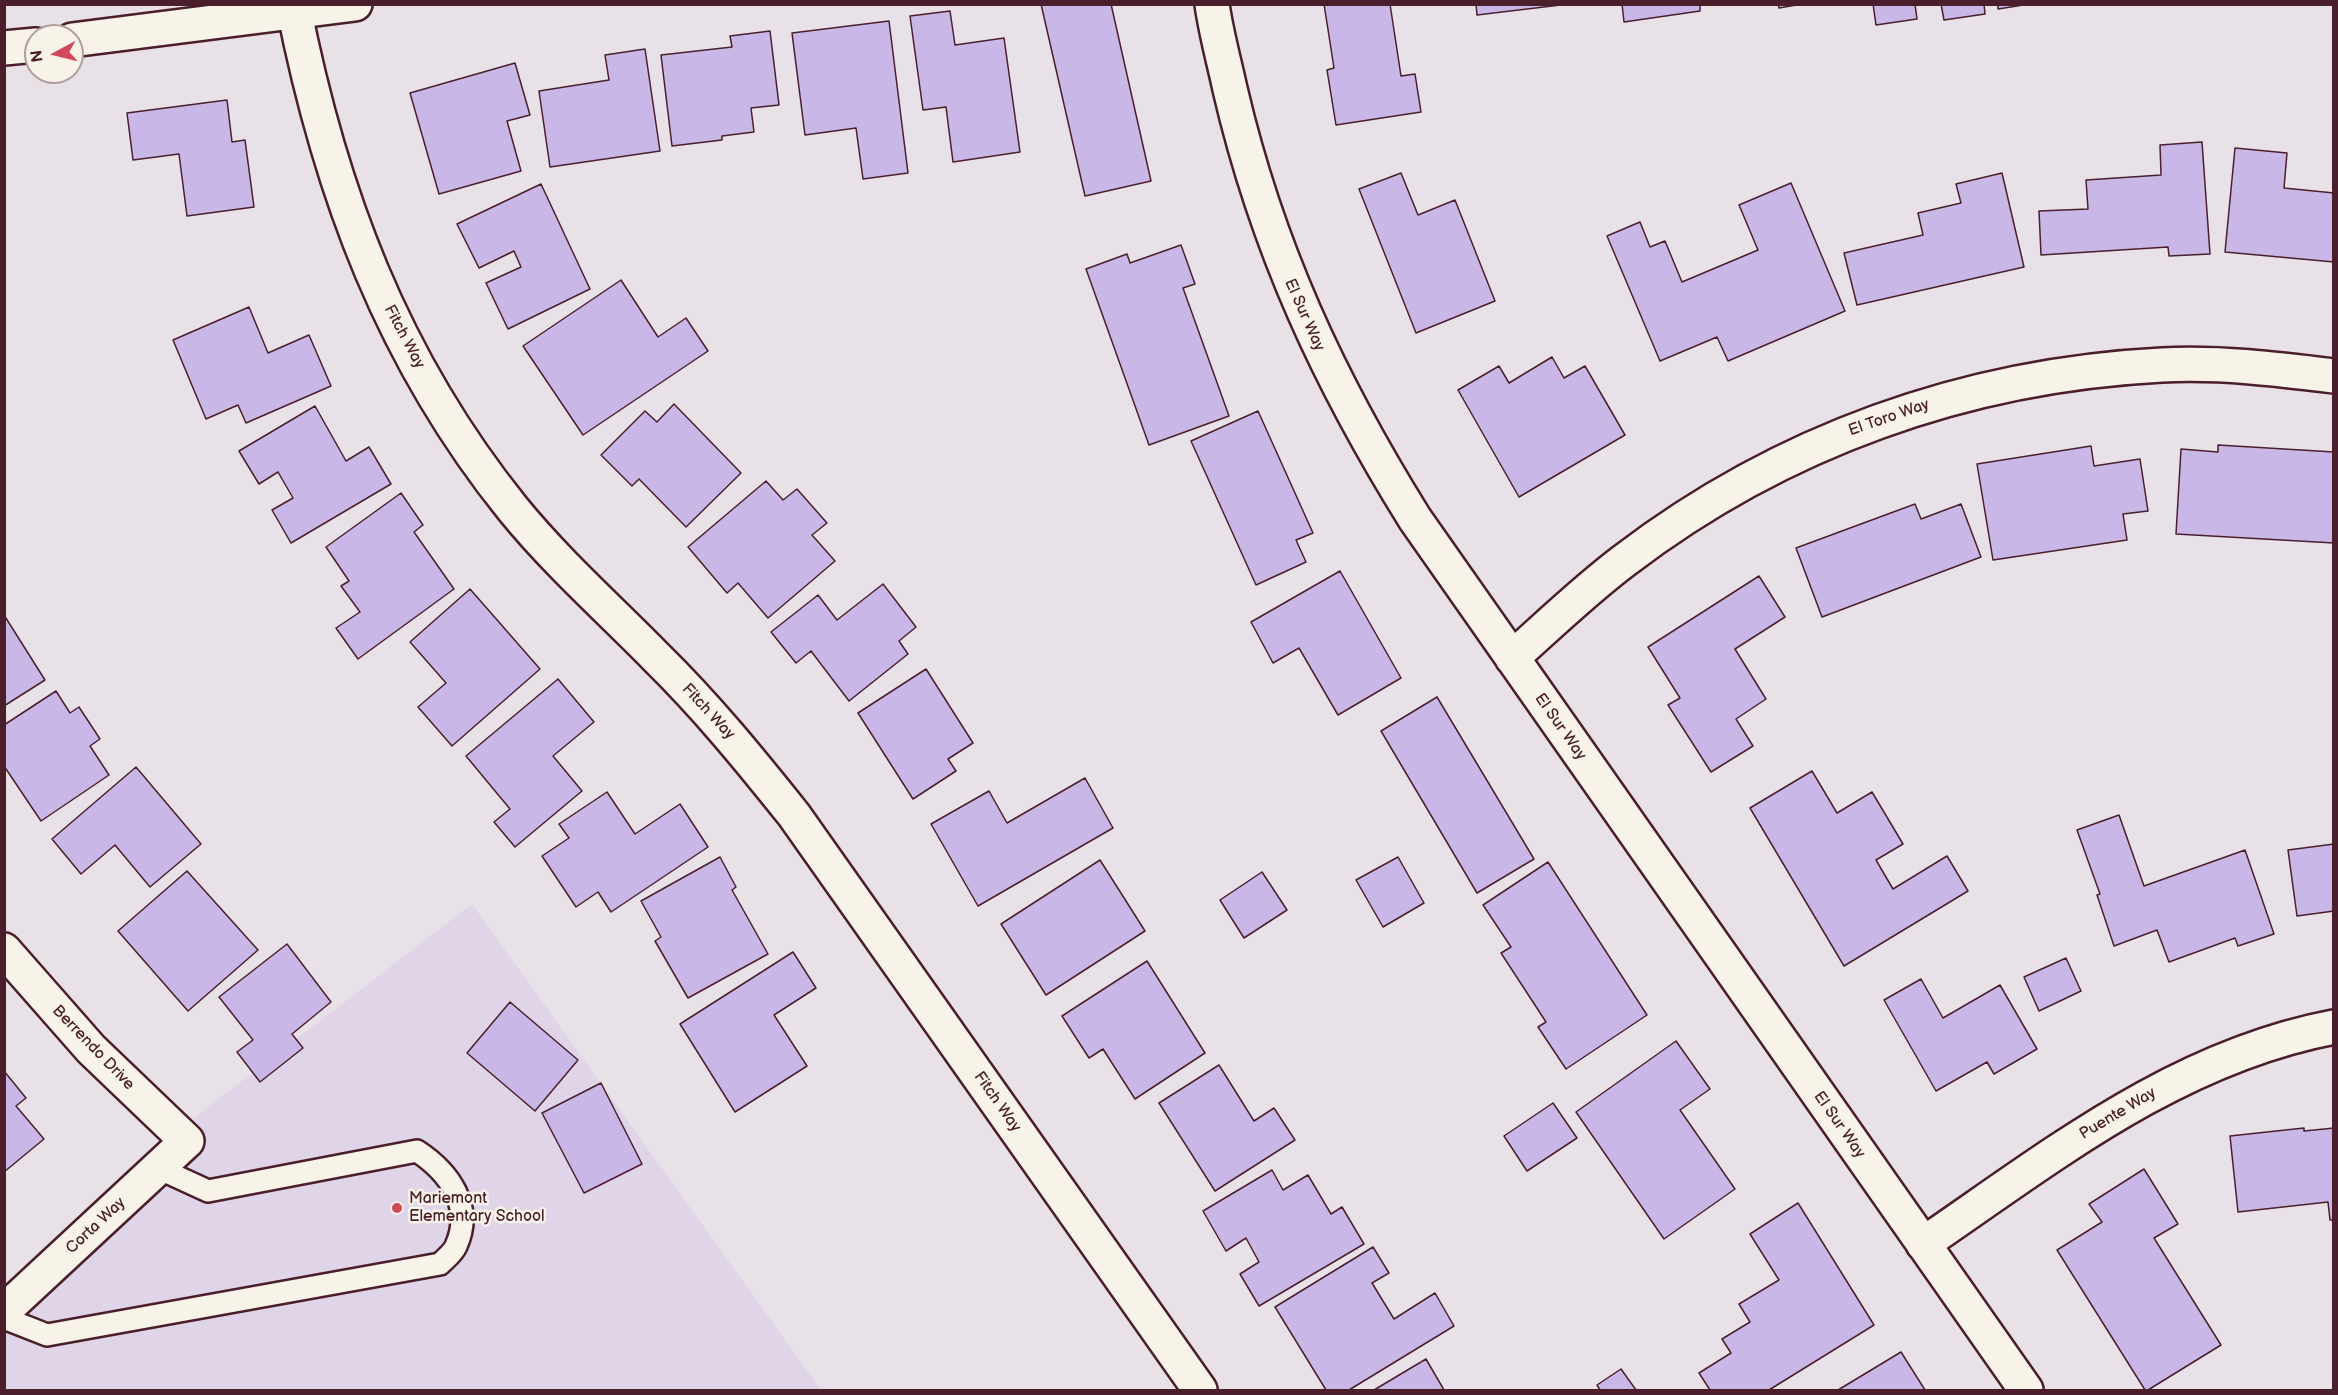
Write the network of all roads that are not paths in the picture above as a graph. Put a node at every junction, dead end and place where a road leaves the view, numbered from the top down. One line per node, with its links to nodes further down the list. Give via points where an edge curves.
1 (355, 4): 3 (street)
2 (1212, 4): 8 (street, El Sur Way, via 1244,151 1288,280 1325,362 1367,442 1415,519)
3 (293, 8): 4 (street); 16 (street, Fitch Way, via 331,164 367,264 397,329 450,422 513,508 559,562 729,733 794,815)
4 (84, 38)
5 (24, 46): 6 (street)
6 (4, 48)
7 (2334, 376): 8 (street, El Toro Way, via 2260,367 2163,365 2066,373 1971,391 1879,419 1789,457 1704,504 1624,560)
8 (1512, 658): 13 (street, El Sur Way)
9 (4, 950): 11 (street, Berrendo Drive, via 91,1049)
10 (2334, 1027): 13 (street, Puente Way, via 2244,1052 2177,1079 2114,1113)
11 (187, 1141): 12 (street, Corta Way)
12 (158, 1168): 14 (street, Corta Way); 15 (lane, via 208,1191 417,1151 435,1163 454,1185 462,1220 456,1248 440,1264 48,1335)
13 (1923, 1244): 17 (street, El Sur Way)
14 (4, 1311)
15 (4, 1318)
16 (1200, 1390)
17 (2026, 1390)

